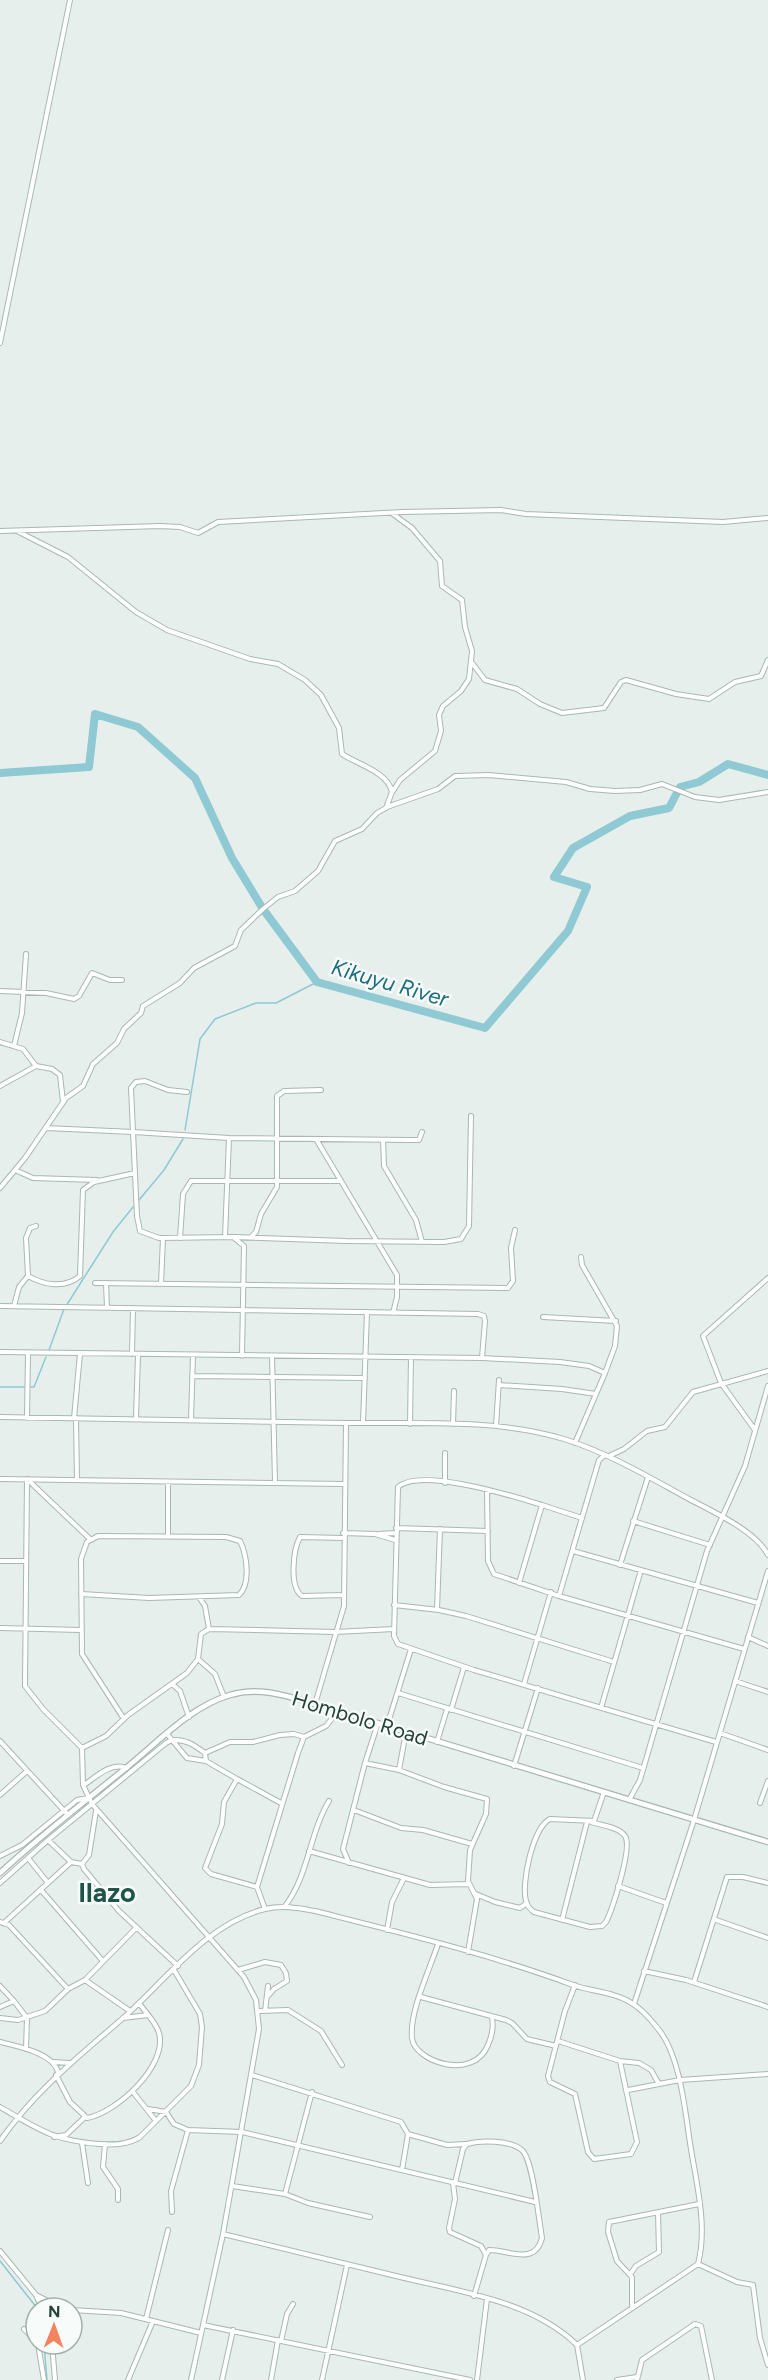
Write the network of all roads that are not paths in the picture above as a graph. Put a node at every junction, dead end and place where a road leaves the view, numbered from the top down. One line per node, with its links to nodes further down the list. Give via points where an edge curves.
1 (70, 0): 2 (street)
2 (0, 343)
3 (393, 514): 4 (street, via 503,510 723,522); 6 (street, via 218,522 198,532 160,526); 8 (street, via 412,528 440,561 442,586 462,600)
4 (768, 518)
5 (0, 531): 6 (street)
6 (17, 531): 9 (street, via 68,557 136,612 166,630 250,659 278,664 305,680 321,695 339,728 342,754 369,768 389,784)
7 (768, 660): 8 (street, via 760,676 735,682 709,699 624,680 604,708 570,714 540,704 516,689 486,681)
8 (472, 663): 9 (street, via 467,684 443,706 439,715 441,731 435,751 400,780)
9 (392, 792): 11 (street)
10 (768, 792): 11 (street, via 719,800 698,798 662,784 615,791 566,782 452,776 435,790)
11 (386, 808): 22 (street, via 362,829 335,841 318,871 295,891 278,897 263,909 241,930 234,946 194,968 180,983 143,1006 117,1042 93,1064 83,1086)
12 (26, 954): 15 (street)
13 (123, 980): 15 (street, via 92,973 75,999 46,993)
14 (0, 991): 15 (street)
15 (24, 994): 17 (street)
16 (0, 1042): 17 (street)
17 (14, 1047): 18 (street, via 27,1052)
18 (36, 1066): 19 (street); 22 (street, via 60,1075)
19 (0, 1086)
20 (321, 1090): 27 (street, via 284,1091 278,1096)
21 (187, 1092): 25 (street, via 136,1082 131,1089)
22 (63, 1102): 24 (street)
23 (471, 1116): 46 (street, via 470,1227 454,1242)
24 (46, 1128): 25 (street); 31 (street)
25 (133, 1132): 28 (street); 32 (street)
26 (422, 1132): 30 (street, via 419,1140)
27 (278, 1137): 28 (street); 29 (street); 36 (street)
28 (228, 1138): 35 (street)
29 (315, 1138): 30 (street); 34 (street)
30 (382, 1140): 46 (street, via 384,1166 416,1220)
31 (15, 1170): 33 (street, via 33,1178); 37 (street)
32 (135, 1173): 33 (street); 42 (street, via 140,1231)
33 (102, 1180): 48 (street, via 83,1190 80,1276 54,1284)
34 (339, 1180): 36 (street); 45 (street)
35 (227, 1181): 36 (street); 40 (street); 43 (street, via 188,1183 183,1194)
36 (277, 1181): 44 (street)
37 (0, 1188)
38 (36, 1226): 48 (street, via 30,1228 26,1238)
39 (515, 1230): 54 (street, via 511,1248 513,1281 508,1288)
40 (225, 1237): 41 (street); 43 (street)
41 (233, 1237): 44 (street); 53 (street, via 244,1246)
42 (163, 1238): 43 (street); 52 (street)
43 (180, 1238)
44 (250, 1238): 45 (street)
45 (379, 1242): 46 (street); 54 (street, via 397,1275)
46 (422, 1242)
47 (581, 1257): 63 (street)
48 (28, 1276): 56 (street, via 19,1287)
49 (768, 1278): 81 (street, via 703,1336)
50 (95, 1283): 51 (street)
51 (106, 1283): 52 (street); 57 (street)
52 (161, 1284): 53 (street)
53 (245, 1285): 54 (street); 59 (street)
54 (398, 1288): 61 (street)
55 (0, 1306): 56 (street)
56 (14, 1306): 57 (street)
57 (107, 1308): 58 (street)
58 (133, 1308): 59 (street); 67 (street)
59 (243, 1310): 60 (street); 70 (street)
60 (367, 1312): 61 (street); 72 (street)
61 (393, 1313): 74 (street, via 484,1316)
62 (543, 1317): 63 (street)
63 (616, 1321): 76 (street, via 615,1346)
64 (0, 1352): 65 (street)
65 (28, 1353): 66 (street); 87 (street)
66 (80, 1354): 67 (street); 88 (street)
67 (132, 1354): 68 (street)
68 (138, 1354): 69 (street); 89 (street)
69 (193, 1355): 70 (street); 77 (street)
70 (242, 1356): 71 (street)
71 (272, 1356): 72 (street); 78 (street)
72 (366, 1356): 73 (street); 79 (street)
73 (411, 1357): 74 (street); 94 (street)
74 (482, 1358): 76 (street, via 560,1362 589,1366)
75 (768, 1371): 81 (street)
76 (605, 1373): 85 (street)
77 (192, 1376): 78 (street); 90 (street)
78 (273, 1377): 79 (street); 91 (street)
79 (365, 1378): 93 (street)
80 (499, 1380): 82 (street)
81 (721, 1383): 97 (street); 100 (street, via 693,1392 665,1427 647,1431 624,1449)
82 (499, 1385): 85 (street); 96 (street)
83 (768, 1386): 97 (street)
84 (454, 1391): 95 (street)
85 (596, 1394): 98 (street)
86 (0, 1417): 87 (street)
87 (27, 1418): 88 (street)
88 (75, 1418): 89 (street); 104 (street)
89 (136, 1418): 90 (street)
90 (191, 1420): 91 (street)
91 (275, 1421): 92 (street); 106 (street)
92 (346, 1423): 93 (street); 108 (street)
93 (363, 1423): 94 (street)
94 (410, 1424): 95 (street)
95 (453, 1424): 96 (street)
96 (496, 1426): 98 (street)
97 (755, 1431): 111 (street)
98 (575, 1443): 100 (street)
99 (445, 1453): 107 (street)
100 (607, 1456): 101 (street); 112 (street, via 599,1460)
101 (648, 1477): 111 (street); 113 (street)
102 (0, 1479): 103 (street)
103 (27, 1479): 104 (street); 121 (street); 127 (street)
104 (77, 1480): 105 (street)
105 (168, 1482): 106 (street); 120 (street)
106 (275, 1482): 108 (street)
107 (445, 1483): 109 (street, via 470,1483); 114 (street, via 409,1481 398,1487)
108 (345, 1484): 119 (street)
109 (487, 1490): 110 (street); 116 (street)
110 (542, 1505): 112 (street); 131 (street)
111 (723, 1517): 123 (street); 125 (street, via 759,1543)
112 (582, 1518): 124 (street)
113 (633, 1521): 123 (street); 128 (street)
114 (396, 1528): 115 (street); 117 (street)
115 (440, 1529): 116 (street); 140 (street)
116 (488, 1531): 131 (street, via 489,1566 494,1574)
117 (396, 1533): 118 (street); 122 (street)
118 (375, 1534): 119 (street); 122 (street)
119 (343, 1535): 135 (street); 135 (street, via 300,1537 293,1576 302,1596)
120 (168, 1537): 121 (street); 137 (street, via 226,1537 240,1541 246,1556 242,1592)
121 (90, 1539): 134 (street, via 81,1559)
122 (395, 1540): 139 (street)
123 (710, 1545): 132 (street)
124 (573, 1551): 128 (street); 136 (street)
125 (768, 1555)
126 (0, 1561): 127 (street)
127 (26, 1561): 143 (street)
128 (620, 1565): 129 (street)
129 (641, 1570): 132 (street); 141 (street)
130 (768, 1571): 138 (street)
131 (519, 1582): 133 (street)
132 (696, 1586): 138 (street); 147 (street)
133 (551, 1592): 136 (street); 150 (street)
134 (81, 1594): 137 (street); 146 (street)
135 (343, 1595): 148 (street)
136 (559, 1596): 141 (street)
137 (199, 1597): 144 (street)
138 (758, 1603): 149 (street)
139 (394, 1605): 140 (street); 145 (street)
140 (437, 1609): 150 (street)
141 (627, 1616): 147 (street); 155 (street)
142 (0, 1628): 143 (street)
143 (24, 1629): 146 (street); 184 (street, via 25,1686)
144 (209, 1629): 148 (street); 154 (street, via 201,1634)
145 (394, 1629): 148 (street); 152 (street, via 398,1644)
146 (81, 1630): 171 (street, via 84,1661)
147 (682, 1631): 153 (street); 173 (street)
148 (335, 1632): 166 (street)
149 (748, 1637): 151 (street); 153 (street)
150 (537, 1639): 155 (street); 160 (street)
151 (768, 1646)
152 (411, 1649): 156 (street); 164 (street)
153 (745, 1649): 158 (street)
154 (198, 1659): 157 (street); 165 (street, via 215,1674)
155 (614, 1662): 167 (street)
156 (464, 1666): 160 (street); 168 (street)
157 (180, 1678): 159 (street); 162 (street)
158 (735, 1681): 163 (street); 176 (street)
159 (172, 1684): 162 (street); 171 (street)
160 (524, 1684): 161 (street)
161 (538, 1688): 167 (street); 177 (street)
162 (180, 1691): 170 (street)
163 (768, 1692)
164 (398, 1693): 168 (street); 174 (street)
165 (224, 1697): 166 (street, Hombolo Road, via 269,1691); 170 (street, Hombolo Road)
166 (315, 1704): 169 (street, Hombolo Road)
167 (601, 1708): 173 (street)
168 (449, 1709): 177 (street); 182 (street)
169 (338, 1711): 172 (street, Hombolo Road); 179 (street, via 326,1726)
170 (189, 1718): 178 (street, Hombolo Road)
171 (124, 1719): 184 (street, via 106,1736)
172 (378, 1723): 174 (street, Hombolo Road); 188 (street)
173 (657, 1724): 183 (street); 191 (street)
174 (387, 1726): 175 (street, Hombolo Road)
175 (406, 1732): 182 (street, Hombolo Road); 192 (street)
176 (720, 1733): 183 (street); 185 (street)
177 (526, 1734): 189 (street); 191 (street)
178 (168, 1735): 181 (street); 190 (street, Hombolo Road)
179 (304, 1737): 186 (street, via 280,1735 230,1743); 204 (street)
180 (0, 1740): 193 (street)
181 (172, 1740): 186 (street, via 184,1740); 187 (street, via 187,1758); 203 (street)
182 (437, 1742): 189 (street, Hombolo Road)
183 (716, 1742): 209 (street)
184 (82, 1748): 196 (street)
185 (768, 1749)
186 (205, 1753): 187 (street)
187 (206, 1761): 194 (street)
188 (365, 1763): 192 (street); 207 (street)
189 (514, 1766): 197 (street, Hombolo Road)
190 (127, 1768): 196 (street, via 109,1768); 199 (street, Hombolo Road)
191 (643, 1768): 200 (street)
192 (399, 1770): 214 (street, via 487,1799 486,1814)
193 (27, 1771): 198 (street); 205 (street)
194 (237, 1779): 204 (street); 228 (street, via 224,1802 222,1824 205,1868 211,1874)
195 (768, 1781): 202 (street)
196 (83, 1785): 199 (street)
197 (605, 1791): 200 (street, Hombolo Road); 210 (street, via 596,1818)
198 (0, 1795)
199 (88, 1798): 203 (street); 205 (street); 208 (street, Hombolo Road)
200 (629, 1800): 209 (street, Hombolo Road)
201 (329, 1801): 215 (street)
202 (760, 1803)
203 (92, 1804): 206 (street); 212 (street)
204 (281, 1804): 228 (street)
205 (63, 1810): 208 (street); 211 (street)
206 (96, 1810): 220 (street, via 89,1855); 240 (street)
207 (354, 1810): 214 (street, via 401,1828); 219 (street, via 343,1849)
208 (68, 1815): 212 (street, Hombolo Road)
209 (694, 1820): 213 (street, Hombolo Road); 232 (street)
210 (589, 1822): 227 (street, via 626,1836); 231 (street, via 557,1818 541,1825 527,1874); 235 (street)
211 (39, 1828): 212 (street); 216 (street, via 22,1845)
212 (46, 1837): 217 (street); 218 (street); 221 (street, Hombolo Road)
213 (768, 1842)
214 (472, 1844): 226 (street)
215 (309, 1851): 219 (street); 233 (street, via 296,1892)
216 (0, 1856)
217 (28, 1858): 223 (street); 224 (street)
218 (71, 1862): 220 (street); 224 (street)
219 (349, 1863): 222 (street)
220 (82, 1864): 238 (street)
221 (0, 1873)
222 (403, 1880): 226 (street, via 436,1886); 239 (street, via 392,1902)
223 (0, 1883)
224 (48, 1883): 229 (street)
225 (768, 1883): 236 (street, via 743,1876 727,1877)
226 (469, 1884): 230 (street)
227 (618, 1886): 232 (street); 235 (street, via 609,1917 602,1926)
228 (257, 1887): 234 (street)
229 (41, 1890): 237 (street); 244 (street)
230 (476, 1894): 231 (street, via 520,1908); 243 (street)
231 (527, 1903): 235 (street, via 540,1916)
232 (666, 1903): 248 (street)
233 (285, 1906): 234 (street); 239 (street)
234 (265, 1909): 240 (street)
235 (562, 1920)
236 (716, 1920): 241 (street); 250 (street)
237 (2, 1922): 254 (street)
238 (136, 1928): 244 (street); 245 (street)
239 (387, 1930): 242 (street)
240 (210, 1937): 245 (street); 247 (street)
241 (768, 1938)
242 (438, 1944): 243 (street); 256 (street)
243 (468, 1952): 251 (street)
244 (102, 1960): 249 (street)
245 (178, 1966): 246 (street)
246 (174, 1970): 258 (street); 287 (street, via 200,2014 201,2039 199,2065 192,2083)
247 (238, 1970): 255 (street, via 265,1962 281,1965 287,1981); 263 (street)
248 (645, 1971): 250 (street); 259 (street)
249 (85, 1980): 254 (street); 262 (street)
250 (694, 1982): 261 (street)
251 (575, 1985): 259 (street); 271 (street)
252 (0, 1986): 257 (street)
253 (268, 1986): 255 (street)
254 (68, 1989): 267 (street, via 45,2011)
255 (267, 1997): 264 (street)
256 (421, 1997): 269 (street); 269 (street, via 413,2043 428,2057 444,2063 463,2066 479,2060 493,2031)
257 (14, 2001): 260 (street); 267 (street)
258 (139, 2003): 262 (street); 265 (street)
259 (634, 2004): 280 (street, via 668,2043)
260 (0, 2007)
261 (768, 2007)
262 (130, 2011): 268 (street)
263 (259, 2011): 264 (street); 279 (street)
264 (265, 2011): 276 (street, via 288,2010 321,2031)
265 (148, 2015): 268 (street); 283 (street, via 160,2034 159,2053)
266 (0, 2018): 267 (street)
267 (27, 2018): 272 (street)
268 (123, 2018): 275 (street)
269 (492, 2019): 271 (street, via 512,2023 528,2039)
270 (0, 2042): 272 (street)
271 (557, 2044): 273 (street); 282 (street, via 548,2073 550,2082 576,2094 588,2152 594,2159 634,2152 637,2142)
272 (26, 2049): 274 (street)
273 (620, 2061): 281 (street, via 639,2063 651,2070); 282 (street)
274 (53, 2062): 275 (street); 277 (street)
275 (70, 2063): 277 (street)
276 (342, 2066)
277 (57, 2074): 288 (street); 289 (street, via 70,2102)
278 (768, 2074): 280 (street)
279 (252, 2075): 284 (street); 292 (street)
280 (680, 2080): 281 (street); 307 (street)
281 (659, 2084): 282 (street)
282 (628, 2090)
283 (133, 2092): 286 (street); 289 (street, via 96,2115)
284 (312, 2092): 293 (street, via 395,2119 405,2125); 299 (street)
285 (0, 2107): 288 (street)
286 (148, 2109): 287 (street); 290 (street)
287 (166, 2112): 290 (street); 291 (street, via 174,2124)
288 (18, 2117): 294 (street); 295 (street)
289 (85, 2117): 294 (street, via 66,2134)
290 (156, 2121): 297 (street, via 130,2143)
291 (188, 2130): 292 (street); 308 (street, via 171,2193)
292 (242, 2132): 299 (street); 303 (street)
293 (408, 2134): 298 (street, via 447,2145); 300 (street)
294 (53, 2137): 296 (street)
295 (0, 2141)
296 (82, 2143): 297 (street); 301 (street)
297 (105, 2144): 305 (street, via 103,2167 118,2189)
298 (467, 2144): 302 (street); 306 (street, via 485,2140 521,2150 534,2184)
299 (297, 2146): 300 (street); 304 (street)
300 (402, 2170): 302 (street)
301 (88, 2183)
302 (454, 2183): 306 (street); 314 (street, via 450,2232 481,2246)
303 (232, 2186): 304 (street); 312 (street)
304 (285, 2194): 310 (street)
305 (118, 2200)
306 (535, 2202): 314 (street, via 542,2238 536,2251 521,2255 489,2250)
307 (699, 2204): 309 (street); 315 (street, via 702,2247)
308 (172, 2212)
309 (658, 2212): 317 (street, via 659,2252); 317 (street, via 609,2222 617,2261)
310 (370, 2217)
311 (168, 2230): 324 (street)
312 (223, 2234): 316 (street); 326 (street)
313 (0, 2251): 318 (street)
314 (486, 2255): 319 (street)
315 (698, 2264): 322 (street); 334 (street, via 753,2285)
316 (348, 2265): 319 (street); 331 (street)
317 (631, 2273): 322 (street)
318 (36, 2295)
319 (474, 2296): 320 (street)
320 (487, 2299): 330 (street, via 538,2316 560,2328); 344 (street)
321 (293, 2304): 329 (street)
322 (632, 2309): 330 (street)
323 (84, 2310): 324 (street)
324 (146, 2319): 325 (street)
325 (153, 2321): 328 (street); 338 (street)
326 (203, 2325): 327 (street); 328 (street)
327 (232, 2330): 329 (street); 340 (street)
328 (201, 2333): 339 (street)
329 (279, 2341): 331 (street); 341 (street)
330 (577, 2344): 345 (street)
331 (329, 2350): 342 (street); 343 (street)
332 (39, 2356): 336 (street)
333 (53, 2356): 337 (street)
334 (768, 2366)
335 (637, 2379): 346 (street); 347 (street, via 642,2360 695,2324 701,2326)
336 (44, 2380)
337 (55, 2380)
338 (128, 2380)
339 (191, 2380)
340 (222, 2380)
341 (271, 2380)
342 (322, 2380)
343 (470, 2380)
344 (477, 2380)
345 (583, 2380)
346 (617, 2380)
347 (712, 2380)

